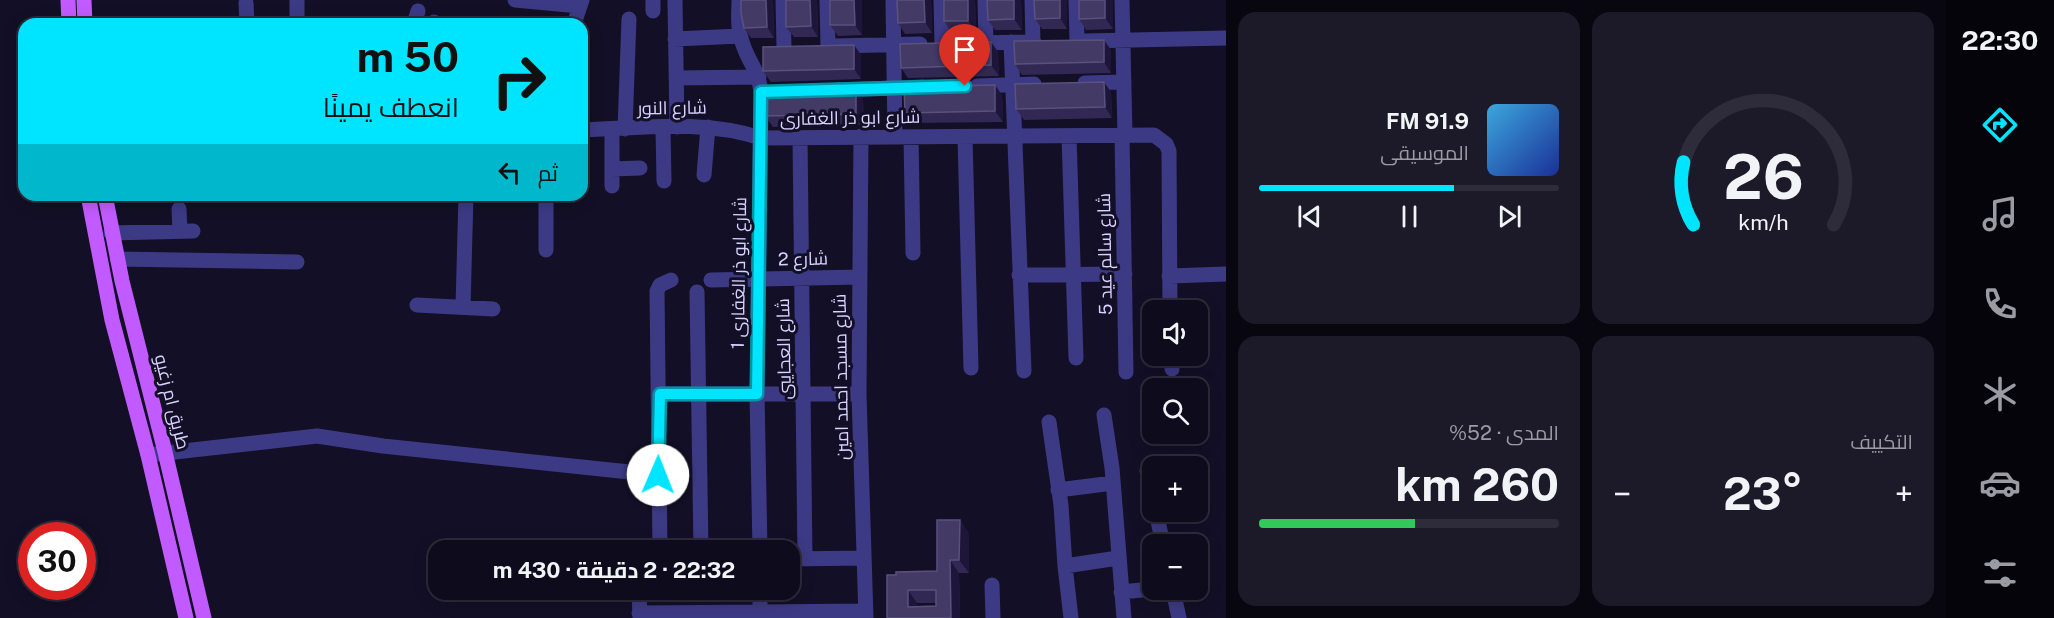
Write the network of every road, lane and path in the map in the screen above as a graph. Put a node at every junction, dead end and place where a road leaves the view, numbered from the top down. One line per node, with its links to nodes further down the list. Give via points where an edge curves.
1 (68, 0): 18 (main road)
2 (84, 0): 19 (main road)
3 (297, 0): 21 (street)
4 (515, 0): 15 (street)
5 (675, 0): 25 (street)
6 (739, 0): 27 (street, شارع ابو ذر الغفارى 1)
7 (783, 0): 27 (street, via 790,47)
8 (827, 0): 31 (street, via 823,47)
9 (892, 0): 31 (street)
10 (941, 0): 30 (street)
11 (985, 0): 29 (street)
12 (1032, 0): 28 (street, via 1038,42)
13 (1076, 0): 26 (street, via 1071,41)
14 (1122, 0): 26 (street, شارع سالم عيد 5)
15 (546, 1): 17 (street)
16 (246, 3): 20 (street)
17 (581, 3): 22 (street)
18 (69, 18)
19 (85, 18)
20 (247, 18)
21 (297, 18)
22 (576, 18)
23 (628, 19): 44 (street)
24 (1226, 38): 26 (street)
25 (675, 39): 27 (street); 32 (street)
26 (1123, 40): 33 (street, شارع سالم عيد 5)
27 (742, 42): 38 (street, شارع ابو ذر الغفارى 1)
28 (1011, 42): 29 (street); 36 (street)
29 (986, 43): 30 (street)
30 (942, 44): 31 (street)
31 (893, 45): 40 (street)
32 (676, 78): 38 (street); 42 (street)
33 (1124, 82): 35 (street); 46 (street, شارع سالم عيد 5)
34 (1046, 84): 36 (street)
35 (1068, 84)
36 (1013, 85): 37 (street); 50 (street)
37 (965, 86)
38 (764, 87): 53 (street, شارع ابو ذر الغفارى 1)
39 (941, 87): 40 (street)
40 (894, 88): 41 (street); 48 (street)
41 (816, 90)
42 (670, 127): 43 (street, شارع النور); 44 (street, شارع النور); 58 (street)
43 (708, 127): 53 (street, شارع النور); 57 (street)
44 (618, 129): 45 (street, شارع النور); 56 (street)
45 (588, 130)
46 (1124, 135): 51 (street, شارع ابو ذر الغفارى); 70 (street, شارع سالم عيد 5); 74 (street, شارع ابو ذر الغفارى, via 1154,135 1169,151)
47 (861, 136): 48 (street, شارع ابو ذر الغفارى); 54 (street, شارع ابو ذر الغفارى); 76 (street, شارع مسجد احمد امين)
48 (895, 136): 52 (street, شارع ابو ذر الغفارى)
49 (965, 136): 50 (street, شارع ابو ذر الغفارى); 52 (street, شارع ابو ذر الغفارى); 86 (street)
50 (1014, 136): 51 (street, شارع ابو ذر الغفارى); 72 (street)
51 (1069, 136): 73 (street)
52 (911, 137): 67 (street)
53 (761, 138): 54 (street, شارع ابو ذر الغفارى); 77 (street, شارع ابو ذر الغفارى 1)
54 (800, 138): 75 (street, شارع العجايبى)
55 (640, 168): 56 (street)
56 (612, 169): 59 (street)
57 (704, 175)
58 (664, 181)
59 (612, 186)
60 (89, 201): 97 (main road, طريق ام زغيو, via 112,320)
61 (106, 201): 65 (main road, طريق ام زغيو)
62 (466, 201): 83 (street)
63 (546, 201): 66 (street)
64 (179, 209): 65 (street, via 186,231)
65 (111, 234): 68 (main road, طريق ام زغيو)
66 (546, 250)
67 (913, 253)
68 (117, 259): 69 (street); 96 (main road, طريق ام زغيو)
69 (297, 262)
70 (1125, 274): 73 (street); 88 (street, شارع سالم عيد 5)
71 (1226, 274): 74 (street)
72 (1019, 275): 73 (street); 87 (street)
73 (1073, 275): 85 (street)
74 (1169, 276): 81 (street, شارع ابو ذر الغفارى)
75 (802, 278): 76 (street, شارع 2); 77 (street, شارع 2); 92 (street, شارع العجايبى)
76 (860, 278): 93 (street, شارع مسجد احمد امين)
77 (759, 279): 79 (street, شارع 2); 91 (street, شارع ابو ذر الغفارى 1)
78 (671, 280): 89 (street, via 657,291)
79 (711, 280)
80 (697, 292): 90 (street)
81 (1170, 300)
82 (417, 305): 83 (street)
83 (463, 307): 84 (street)
84 (493, 309)
85 (1076, 358)
86 (971, 368)
87 (1024, 371)
88 (1126, 372)
89 (660, 394): 90 (street); 98 (street)
90 (699, 394): 91 (street); 102 (street)
91 (757, 394): 92 (street); 103 (street, شارع ابو ذر الغفارى 1)
92 (804, 394): 93 (street); 107 (street, شارع العجايبى)
93 (860, 394): 104 (street, شارع مسجد احمد امين)
94 (1104, 415): 99 (street)
95 (1049, 422): 100 (street)
96 (165, 452): 97 (street); 98 (street, via 317,436); 118 (main road, طريق ام زغيو)
97 (148, 455): 117 (main road, طريق ام زغيو)
98 (658, 475): 101 (street)
99 (1113, 483): 100 (street); 105 (street)
100 (1058, 490): 108 (street)
101 (660, 540)
102 (701, 540)
103 (760, 540)
104 (864, 558): 107 (street); 115 (street, شارع مسجد احمد امين)
105 (1118, 558): 108 (street); 111 (street)
106 (800, 559): 107 (street)
107 (805, 559)
108 (1065, 566): 120 (street)
109 (992, 585): 119 (street)
110 (1142, 590): 111 (street)
111 (1121, 592): 121 (street)
112 (639, 600): 116 (street)
113 (1175, 600): 122 (street)
114 (760, 614): 115 (street); 116 (street)
115 (866, 614)
116 (640, 616)
117 (186, 618)
118 (204, 618)
119 (993, 618)
120 (1071, 618)
121 (1124, 618)
122 (1179, 618)

